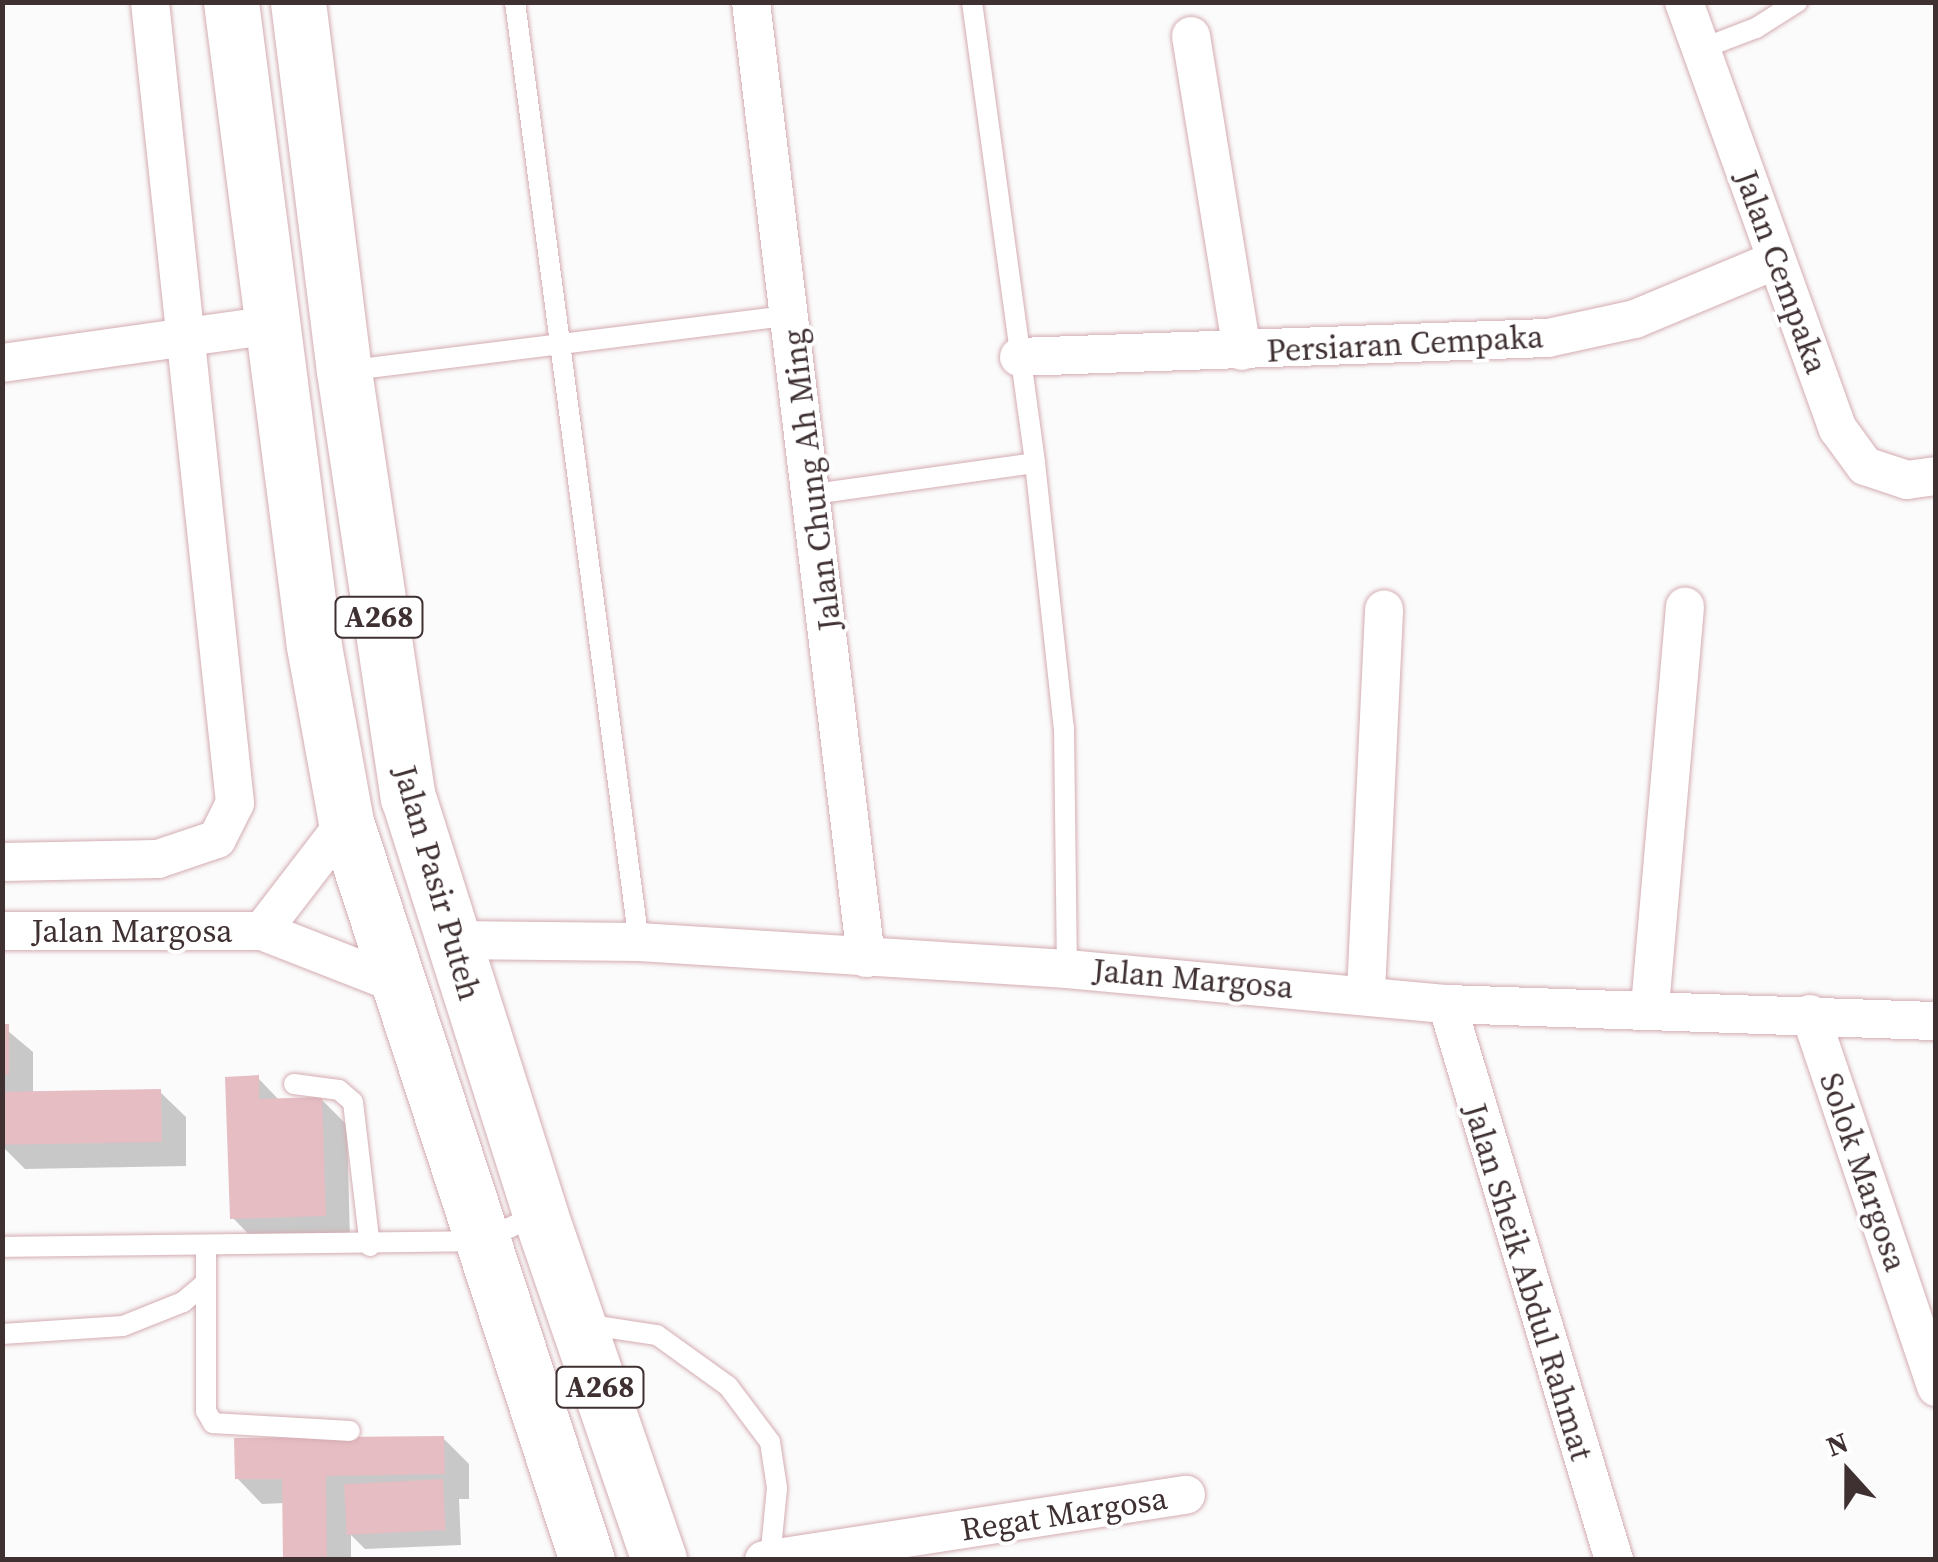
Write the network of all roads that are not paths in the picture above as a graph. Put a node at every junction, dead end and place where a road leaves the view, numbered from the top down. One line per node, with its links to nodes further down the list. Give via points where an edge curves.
1 (150, 2): 14 (street)
2 (231, 2): 13 (main road, Jalan Pasir Puteh / A268)
3 (298, 2): 19 (main road, Jalan Pasir Puteh / A268)
4 (515, 2): 15 (lane)
5 (751, 2): 12 (street, Jalan Chung Ah Ming)
6 (972, 2): 17 (lane)
7 (1684, 2): 10 (street, Jalan Cempaka)
8 (1797, 2): 10 (lane, via 1756,28)
9 (1191, 36): 16 (street)
10 (1701, 49): 11 (street, Jalan Cempaka)
11 (1776, 260): 16 (street, Persiaran Cempaka, via 1594,332); 21 (street, Jalan Cempaka, via 1838,429 1866,466 1907,480)
12 (793, 315): 15 (lane); 22 (street, Jalan Chung Ah Ming)
13 (273, 326): 14 (street); 25 (main road, Jalan Pasir Puteh / A268, via 314,646)
14 (188, 340): 18 (street); 26 (street, via 234,802 217,839 158,859)
15 (559, 343): 19 (lane); 30 (lane)
16 (1242, 351): 17 (street, Persiaran Cempaka)
17 (1020, 357): 20 (lane)
18 (2, 363)
19 (344, 371): 29 (main road, Jalan Pasir Puteh / A268, via 408,797)
20 (1035, 463): 22 (lane); 32 (lane, via 1064,728)
21 (1936, 476)
22 (814, 494): 31 (street, Jalan Chung Ah Ming)
23 (1685, 607): 36 (street)
24 (1384, 609): 34 (street)
25 (346, 822): 28 (street); 33 (main road, Jalan Pasir Puteh / A268)
26 (2, 862)
27 (2, 931): 28 (street, Jalan Margosa)
28 (262, 931): 33 (street)
29 (451, 940): 30 (street, Jalan Margosa); 40 (main road, Jalan Pasir Puteh / A268)
30 (639, 942): 31 (street, Jalan Margosa)
31 (866, 958): 32 (street, Jalan Margosa)
32 (1067, 969): 34 (street, Jalan Margosa)
33 (397, 984): 41 (main road, Jalan Pasir Puteh / A268)
34 (1366, 993): 35 (street, Jalan Margosa)
35 (1447, 1004): 36 (street, Jalan Margosa); 54 (street, Jalan Sheik Abdul Rahmat)
36 (1650, 1006): 37 (street, Jalan Margosa)
37 (1810, 1014): 38 (street, Jalan Margosa); 48 (street, Solok Margosa)
38 (1936, 1021)
39 (294, 1084): 42 (lane, via 339,1090 353,1102)
40 (540, 1214): 41 (lane); 46 (main road, Jalan Pasir Puteh / A268)
41 (482, 1241): 42 (lane); 52 (main road, Jalan Pasir Puteh / A268)
42 (370, 1246): 44 (lane)
43 (2, 1247): 44 (lane)
44 (206, 1248): 45 (lane)
45 (206, 1282): 47 (lane, via 183,1302 122,1326); 49 (lane, via 206,1410 214,1422)
46 (578, 1323): 51 (lane, via 657,1335 728,1386 770,1442 777,1488); 53 (main road, Jalan Pasir Puteh / A268)
47 (2, 1334)
48 (1936, 1387)
49 (350, 1431)
50 (1186, 1495): 51 (street, Regat Margosa)
51 (767, 1559)
52 (586, 1560)
53 (660, 1560)
54 (1614, 1560)

